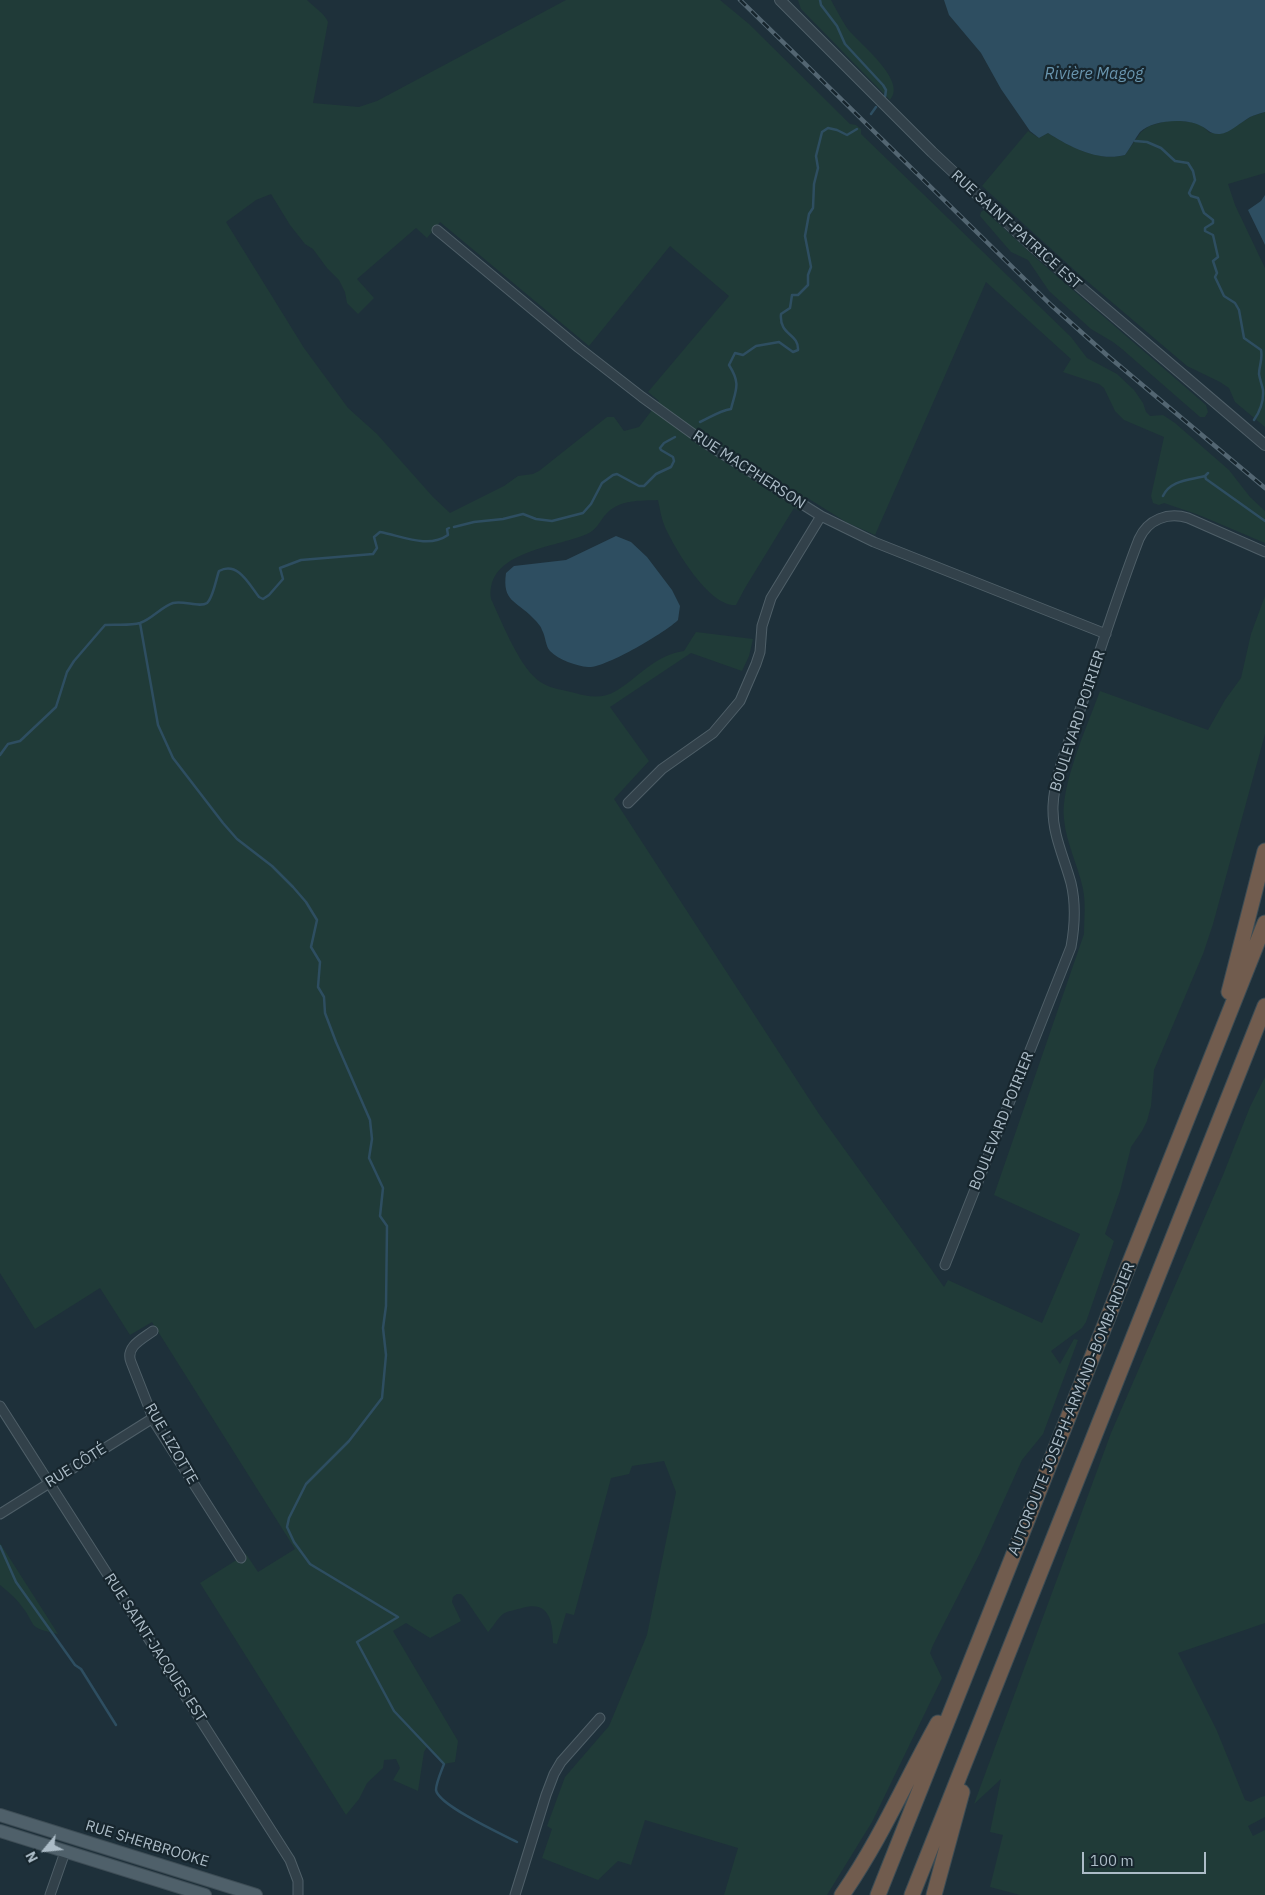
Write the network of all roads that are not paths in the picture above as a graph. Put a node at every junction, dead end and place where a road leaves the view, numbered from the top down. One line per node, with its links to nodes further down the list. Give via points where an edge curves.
1 (780, 0): 3 (street, RUE SAINT-PATRICE EST, via 1018,233)
2 (437, 230): 4 (street, RUE MACPHERSON, via 642,398)
3 (1265, 445)
4 (821, 516): 6 (street, RUE MACPHERSON, via 874,542); 7 (street, via 771,598 762,626 760,652 740,701 713,733 662,769)
5 (1265, 552): 6 (street, BOULEVARD POIRIER, via 1182,516 1157,519 1146,527 1139,539)
6 (1106, 634): 14 (street, BOULEVARD POIRIER, via 1053,800 1056,834 1074,899 1071,947)
7 (628, 803)
8 (1265, 851): 12 (highway)
9 (1265, 923): 12 (highway, AUTOROUTE JOSEPH-ARMAND-BOMBARDIER)
10 (1265, 1006): 13 (highway, AUTOROUTE JOSEPH-ARMAND-BOMBARDIER)
11 (1265, 1025): 13 (highway)
12 (1219, 1038): 21 (highway, AUTOROUTE JOSEPH-ARMAND-BOMBARDIER)
13 (1239, 1071): 23 (highway, AUTOROUTE JOSEPH-ARMAND-BOMBARDIER)
14 (945, 1265)
15 (152, 1331): 17 (street, RUE LIZOTTE, via 132,1348 129,1356)
16 (0, 1406): 18 (street, RUE SAINT-JACQUES EST)
17 (153, 1418): 18 (street, RUE CÔTÉ); 20 (street, RUE LIZOTTE)
18 (49, 1483): 19 (street, RUE CÔTÉ); 30 (street, RUE SAINT-JACQUES EST, via 290,1860 298,1881)
19 (0, 1514)
20 (241, 1558)
21 (966, 1674): 32 (highway, via 876,1844); 33 (highway, AUTOROUTE JOSEPH-ARMAND-BOMBARDIER)
22 (600, 1718): 31 (street, via 561,1762 552,1780)
23 (979, 1725): 34 (highway, AUTOROUTE JOSEPH-ARMAND-BOMBARDIER); 35 (highway)
24 (0, 1815): 29 (main road, RUE SHERBROOKE)
25 (0, 1831): 26 (main road, RUE SHERBROOKE)
26 (65, 1852): 27 (street); 28 (main road, RUE SHERBROOKE)
27 (50, 1895)
28 (205, 1895)
29 (256, 1895)
30 (298, 1895)
31 (516, 1895)
32 (842, 1895)
33 (878, 1895)
34 (912, 1895)
35 (934, 1895)

